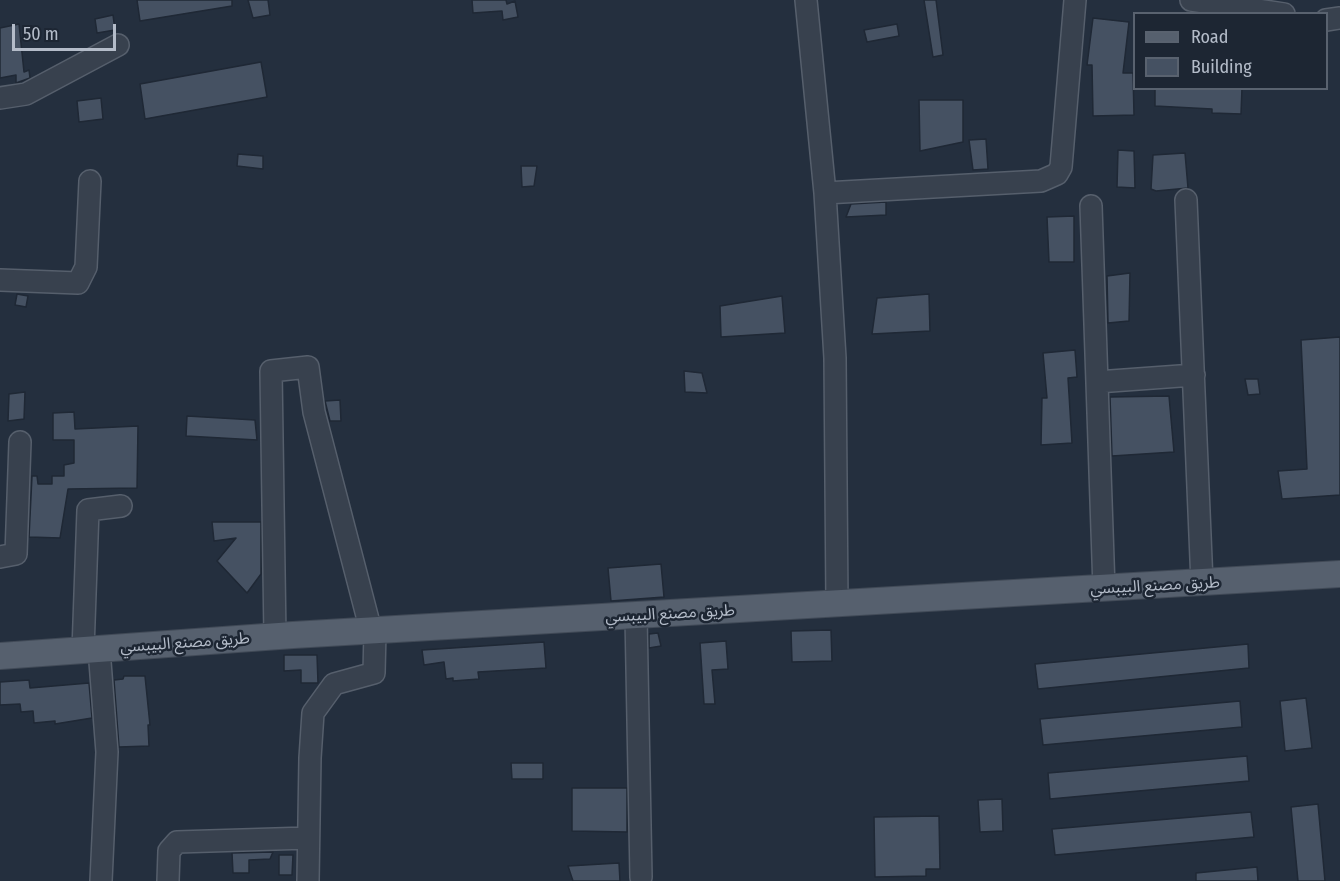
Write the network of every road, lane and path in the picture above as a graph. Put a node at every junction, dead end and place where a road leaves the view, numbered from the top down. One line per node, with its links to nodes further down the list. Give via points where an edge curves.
1 (806, 0): 8 (street)
2 (1075, 0): 8 (street, via 1057,174 1041,181)
3 (1191, 0): 4 (street)
4 (1271, 12)
5 (118, 45): 6 (street, via 26,94)
6 (0, 98)
7 (90, 181): 11 (street, via 86,267 78,283)
8 (825, 193): 20 (street, via 837,403)
9 (1186, 200): 12 (street)
10 (1091, 206): 13 (street)
11 (0, 280)
12 (1194, 375): 13 (street); 18 (street)
13 (1097, 382): 19 (street)
14 (20, 442): 16 (street, via 16,554)
15 (121, 507): 24 (street, via 88,510)
16 (0, 557)
17 (1340, 573): 18 (main road, طريق مصنع البيبسي)
18 (1202, 584): 19 (main road, طريق مصنع البيبسي)
19 (1104, 589): 20 (main road, طريق مصنع البيبسي)
20 (837, 604): 21 (main road, طريق مصنع البيبسي)
21 (636, 616): 22 (main road, طريق مصنع البيبسي); 27 (street)
22 (373, 631): 23 (main road, طريق مصنع البيبسي); 23 (street, via 314,412 308,367 271,371); 26 (street, via 374,673 334,684 313,712)
23 (275, 637): 24 (main road, طريق مصنع البيبسي)
24 (91, 650): 25 (main road, طريق مصنع البيبسي); 28 (street, via 107,752)
25 (0, 656)
26 (308, 838): 29 (street, via 177,842 169,851); 30 (street)
27 (641, 877)
28 (101, 881)
29 (168, 881)
30 (308, 881)

